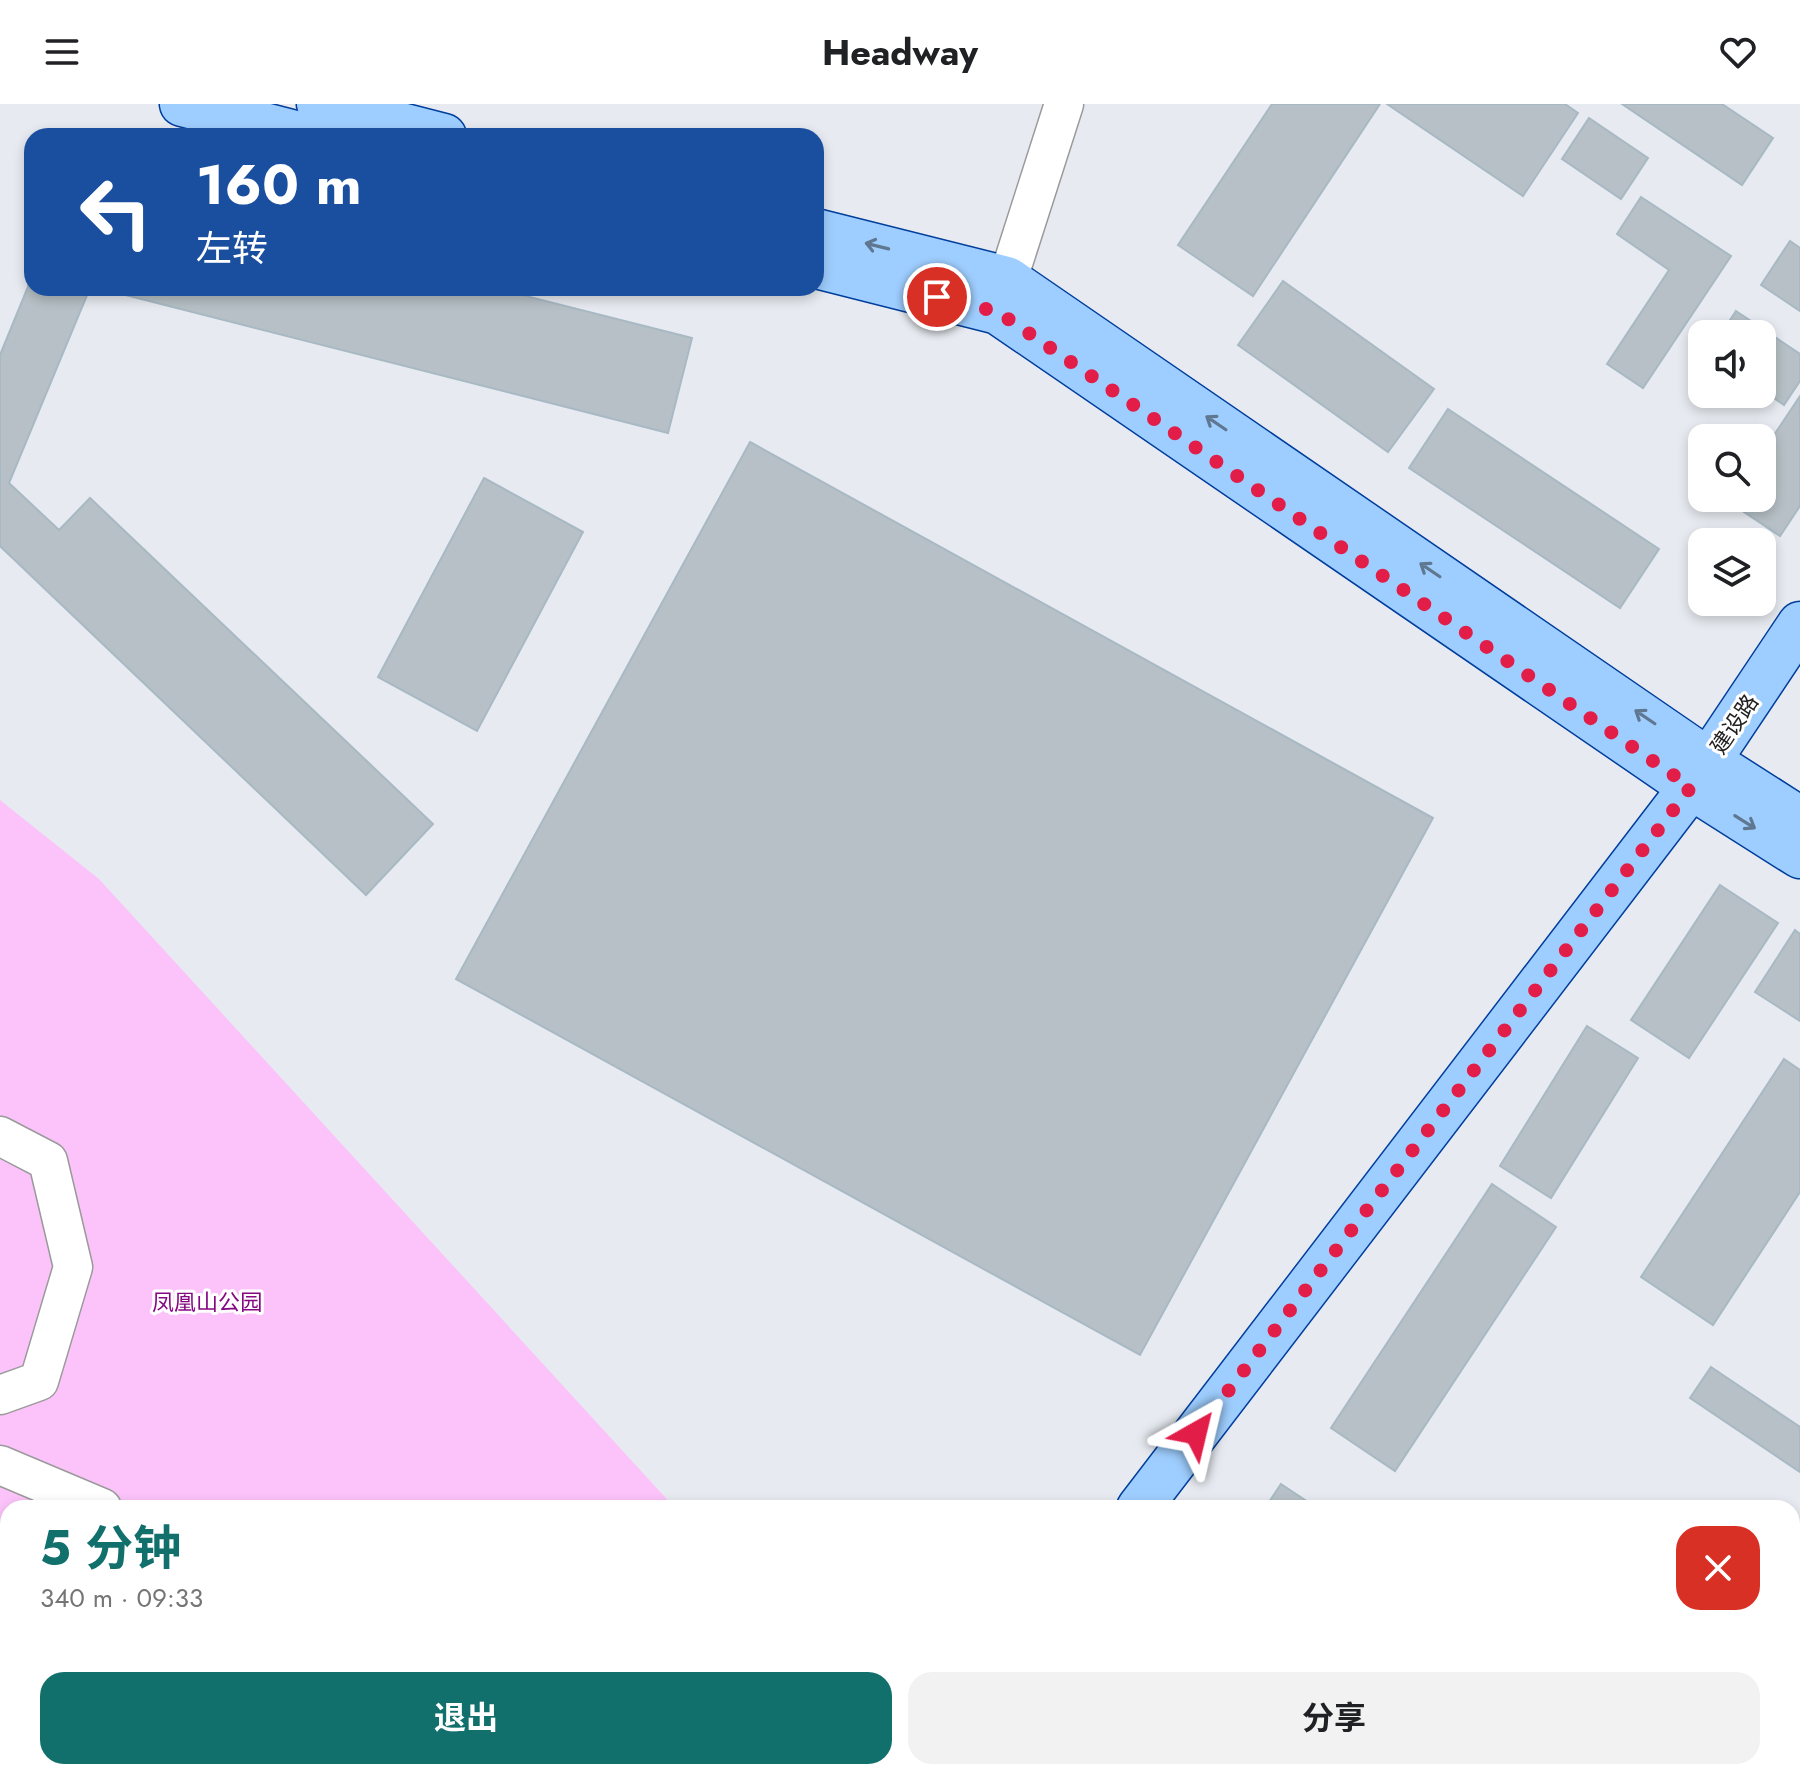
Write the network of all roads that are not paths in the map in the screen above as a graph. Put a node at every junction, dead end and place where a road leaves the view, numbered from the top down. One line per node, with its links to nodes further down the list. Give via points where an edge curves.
1 (182, 104): 4 (main road)
2 (319, 104): 5 (main road)
3 (1064, 104): 8 (street)
4 (276, 128)
5 (413, 128)
6 (824, 234): 8 (main road, one-way to 6)
7 (824, 267): 8 (main road)
8 (1002, 296): 10 (main road)
9 (1800, 624): 10 (main road, 建设路)
10 (1700, 774): 11 (main road); 12 (main road, one-way to 12); 17 (main road, 建设路)
11 (1800, 819)
12 (1800, 856)
13 (0, 1136): 14 (street, via 48,1161 73,1267 39,1381)
14 (0, 1395)
15 (0, 1465): 16 (street)
16 (83, 1500)
17 (1145, 1500)

